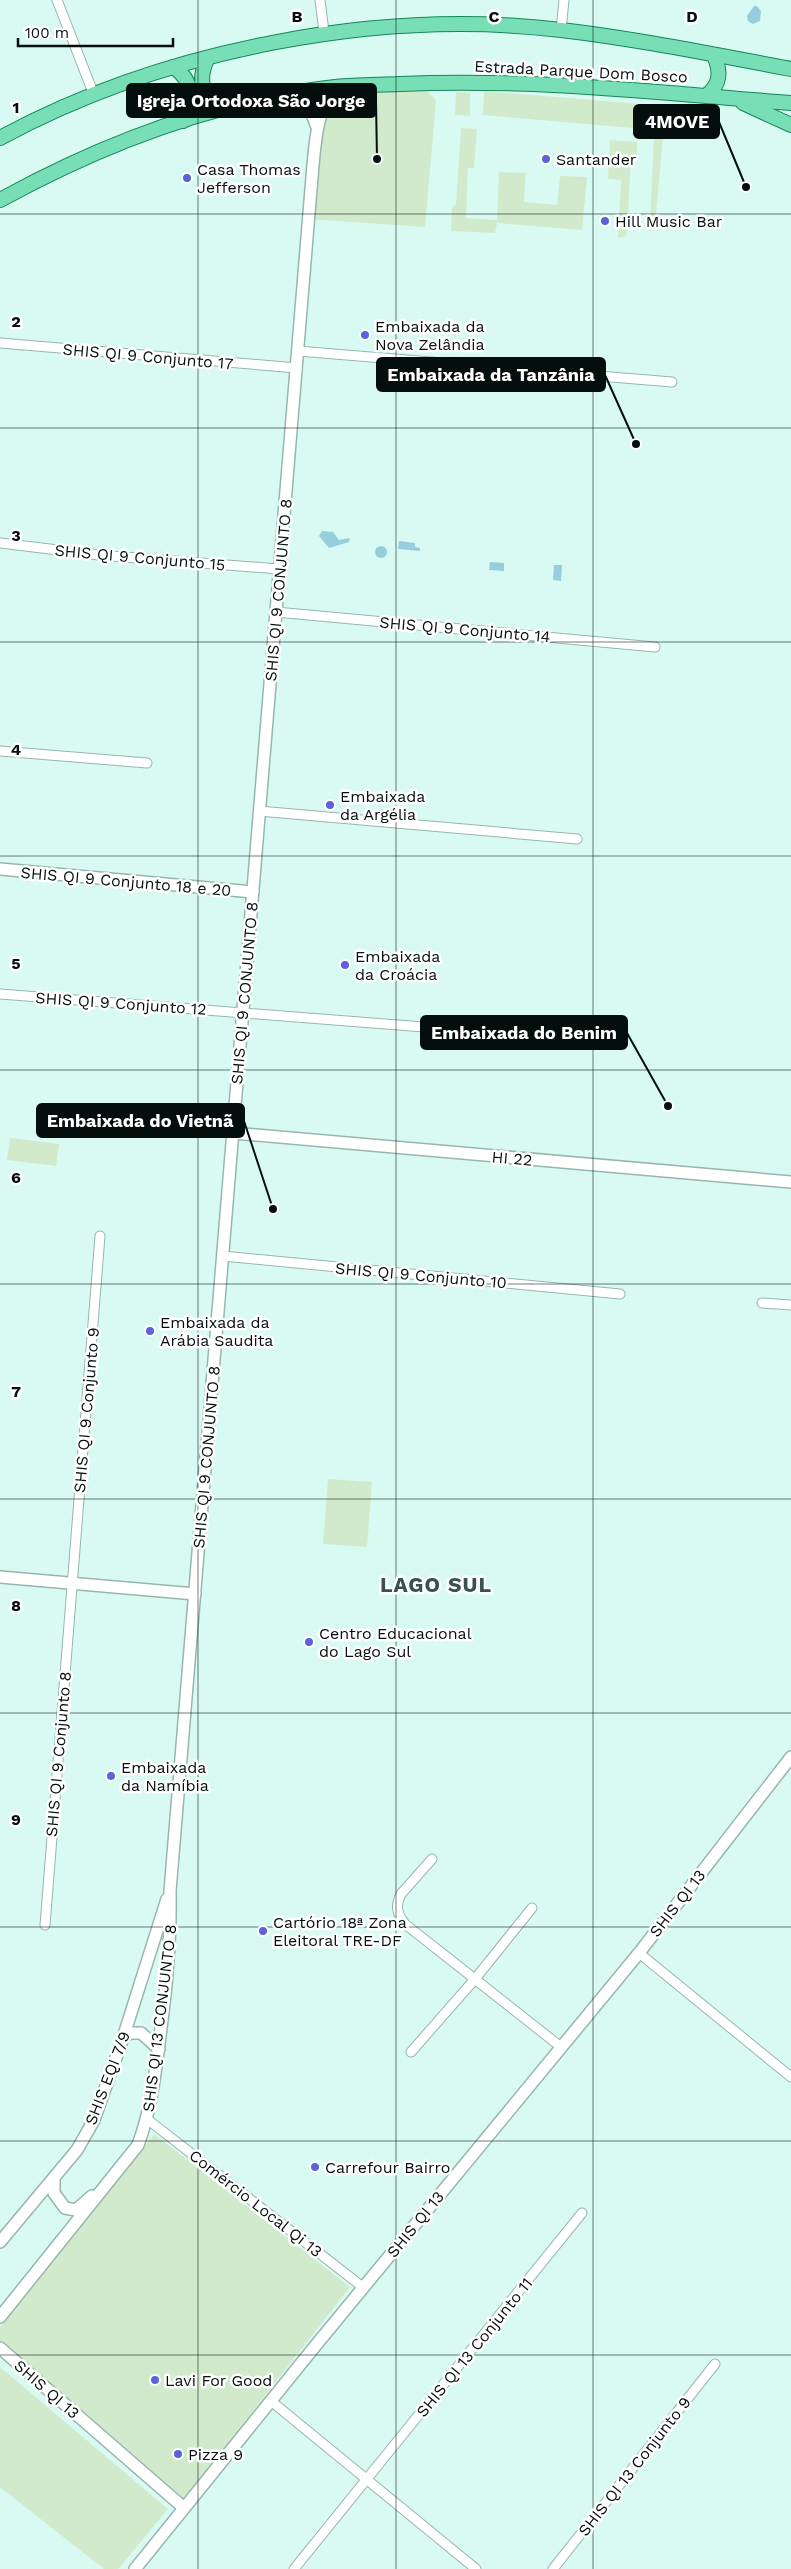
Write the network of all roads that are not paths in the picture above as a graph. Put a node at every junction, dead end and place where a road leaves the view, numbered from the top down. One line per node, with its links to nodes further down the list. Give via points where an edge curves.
1 (57, 0): 11 (street)
2 (320, 0): 5 (street)
3 (564, 0): 4 (street)
4 (561, 30): 5 (main road, Estrada Parque Dom Bosco, via 436,24); 6 (main road, Estrada Parque Dom Bosco)
5 (324, 32): 7 (main road, Estrada Parque Dom Bosco)
6 (714, 55): 9 (main road, Estrada Parque Dom Bosco); 13 (main road, via 718,82)
7 (207, 58): 8 (main road, Estrada Parque Dom Bosco); 16 (main road, via 202,78 204,89 209,100)
8 (174, 67): 11 (main road, Estrada Parque Dom Bosco); 17 (main road, via 188,80 190,88 191,100)
9 (791, 68)
10 (336, 87): 12 (main road, Estrada Parque Dom Bosco); 13 (main road, Estrada Parque Dom Bosco, via 479,82 566,84); 19 (street, via 325,102)
11 (94, 95): 20 (main road, Estrada Parque Dom Bosco)
12 (278, 96): 16 (main road, Estrada Parque Dom Bosco); 19 (street, via 307,105)
13 (706, 96): 14 (main road, Estrada Parque Dom Bosco)
14 (733, 99): 15 (main road, Estrada Parque Dom Bosco); 18 (main road)
15 (791, 104)
16 (224, 110): 17 (main road, Estrada Parque Dom Bosco)
17 (183, 121): 21 (main road, Estrada Parque Dom Bosco, via 47,174)
18 (791, 125)
19 (316, 126): 23 (street, SHIS QI 9 CONJUNTO 8)
20 (0, 138)
21 (0, 200)
22 (0, 343): 24 (street, SHIS QI 9 Conjunto 17)
23 (298, 352): 24 (street, SHIS QI 9 CONJUNTO 8); 25 (street)
24 (297, 368): 27 (street, SHIS QI 9 CONJUNTO 8)
25 (672, 382)
26 (0, 543): 27 (street, SHIS QI 9 Conjunto 15, via 99,555)
27 (279, 569): 28 (street, SHIS QI 9 CONJUNTO 8)
28 (276, 612): 29 (street, SHIS QI 9 Conjunto 14); 32 (street, SHIS QI 9 CONJUNTO 8)
29 (655, 647)
30 (0, 751): 31 (street)
31 (147, 763)
32 (259, 811): 33 (street); 35 (street, SHIS QI 9 CONJUNTO 8)
33 (577, 839)
34 (0, 869): 35 (street, SHIS QI 9 Conjunto 18 e 20)
35 (253, 892): 37 (street, SHIS QI 9 CONJUNTO 8)
36 (0, 994): 37 (street, SHIS QI 9 Conjunto 12)
37 (243, 1012): 38 (street, SHIS QI 9 Conjunto 12); 39 (street, SHIS QI 9 CONJUNTO 8)
38 (616, 1042)
39 (233, 1133): 40 (street, HI 22); 42 (street, SHIS QI 9 CONJUNTO 8)
40 (791, 1182)
41 (100, 1236): 47 (street, SHIS QI 9 Conjunto 9)
42 (222, 1256): 43 (street, SHIS QI 9 Conjunto 10); 48 (street, SHIS QI 9 CONJUNTO 8)
43 (620, 1294)
44 (762, 1303): 45 (street)
45 (791, 1305)
46 (0, 1577): 47 (street)
47 (72, 1583): 48 (street); 53 (street, SHIS QI 9 Conjunto 8)
48 (195, 1594): 51 (street, SHIS QI 9 CONJUNTO 8)
49 (791, 1757): 54 (street, SHIS QI 13)
50 (432, 1859): 55 (street, via 400,1894 397,1901 399,1915 405,1924)
51 (170, 1891): 56 (street, SHIS EQI 7/9); 58 (street, SHIS QI 13 CONJUNTO 8, via 171,1925)
52 (532, 1908): 55 (street)
53 (45, 1926)
54 (639, 1953): 57 (street, SHIS QI 13); 60 (street)
55 (475, 1979): 57 (street); 59 (street)
56 (123, 2038): 58 (street, via 130,2033 141,2033); 62 (street, SHIS EQI 7/9, via 94,2120 77,2150)
57 (560, 2047): 66 (street, SHIS QI 13)
58 (159, 2049): 61 (street, SHIS QI 13 CONJUNTO 8)
59 (411, 2052)
60 (791, 2077)
61 (147, 2119): 63 (street, SHIS QI 13 CONJUNTO 8, via 138,2145); 66 (street, Comércio Local Qi 13)
62 (54, 2179): 63 (street, via 56,2200 65,2208 76,2210); 65 (street, SHIS EQI 7/9)
63 (111, 2181): 67 (street)
64 (582, 2213): 71 (street, SHIS QI 13 Conjunto 11)
65 (0, 2242)
66 (364, 2288): 70 (street, SHIS QI 13)
67 (0, 2317)
68 (0, 2348): 72 (street, SHIS QI 13)
69 (716, 2364): 76 (street, SHIS QI 13 Conjunto 9)
70 (271, 2402): 71 (street); 72 (street, SHIS QI 13)
71 (366, 2481): 74 (street, SHIS QI 13 Conjunto 11); 75 (street)
72 (184, 2508): 73 (street, SHIS QI 13)
73 (135, 2569)
74 (294, 2569)
75 (476, 2569)
76 (553, 2569)

